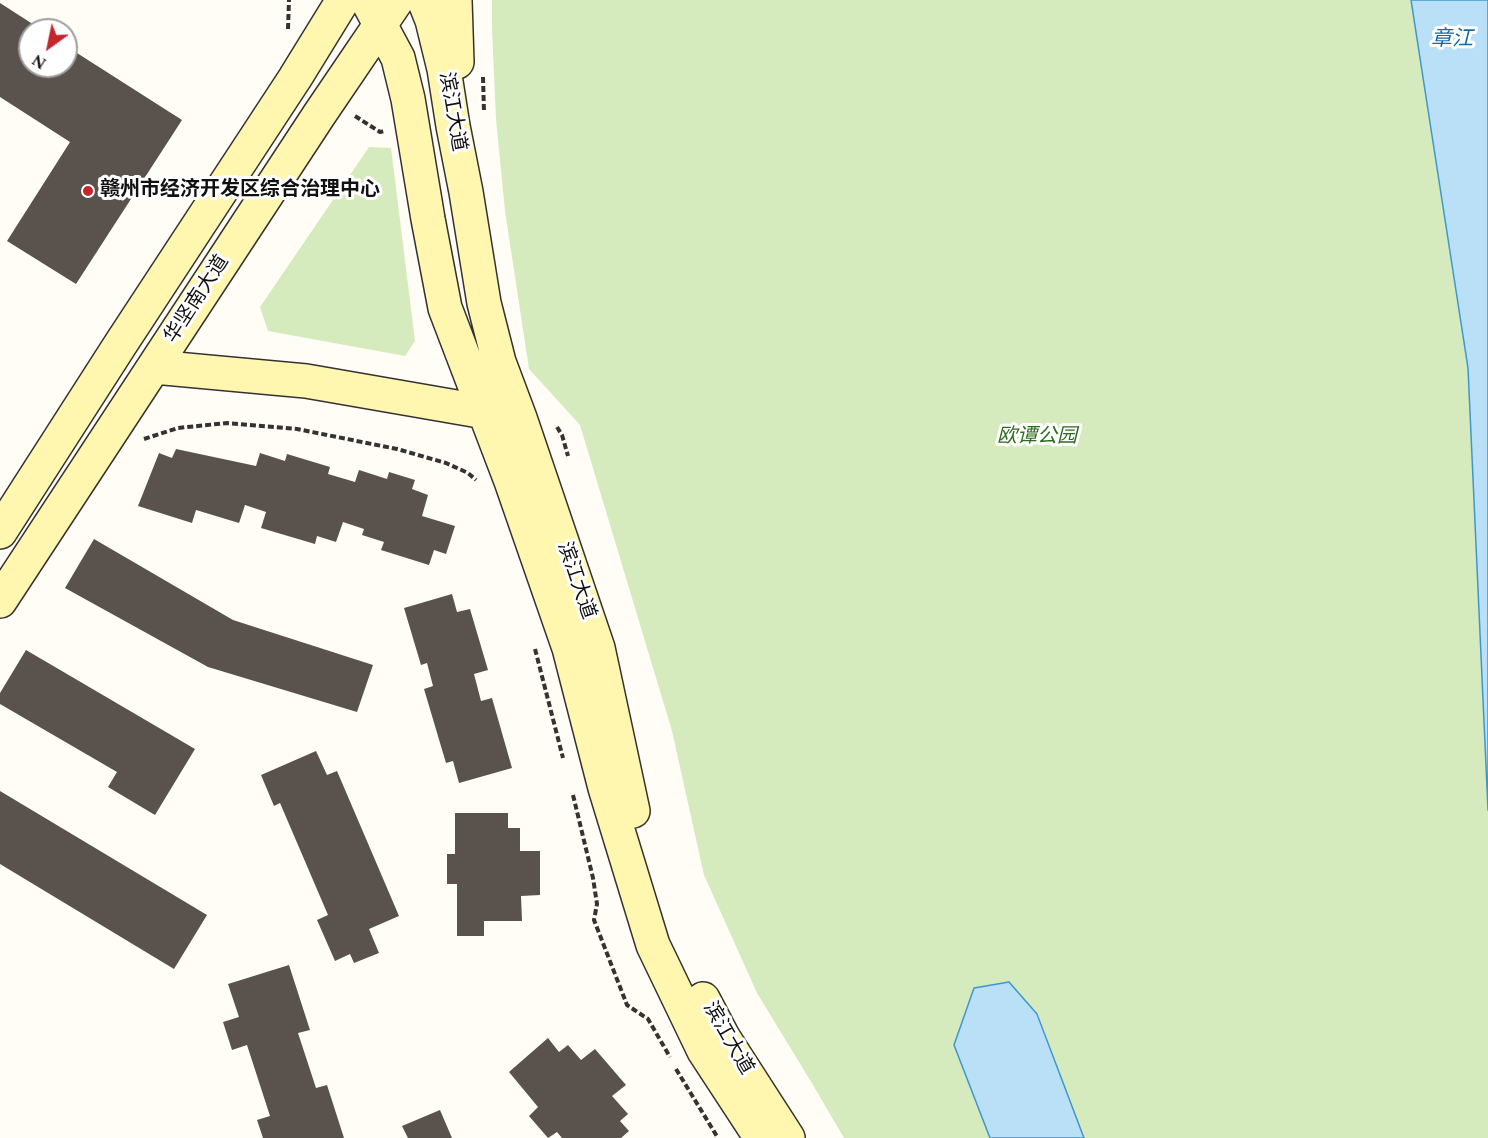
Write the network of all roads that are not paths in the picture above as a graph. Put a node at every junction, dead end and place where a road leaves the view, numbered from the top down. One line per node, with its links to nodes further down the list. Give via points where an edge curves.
1 (344, 0): 8 (main road, 华坚南大道)
2 (424, 0): 5 (main road, 滨江大道, via 444,69)
3 (455, 0): 5 (main road, via 458,108)
4 (382, 9): 6 (main road, 华坚南大道, via 313,125); 7 (main road, 滨江大道, via 408,99 445,308)
5 (466, 192): 11 (main road, 滨江大道, via 484,303 499,362 598,648 630,802 672,939 723,1037)
6 (154, 366): 7 (main road, via 306,381); 9 (main road, 华坚南大道)
7 (485, 412): 10 (main road, 滨江大道, via 569,648 605,788 653,945 704,1051)
8 (0, 532)
9 (0, 601)
10 (761, 1138)
11 (788, 1138)

